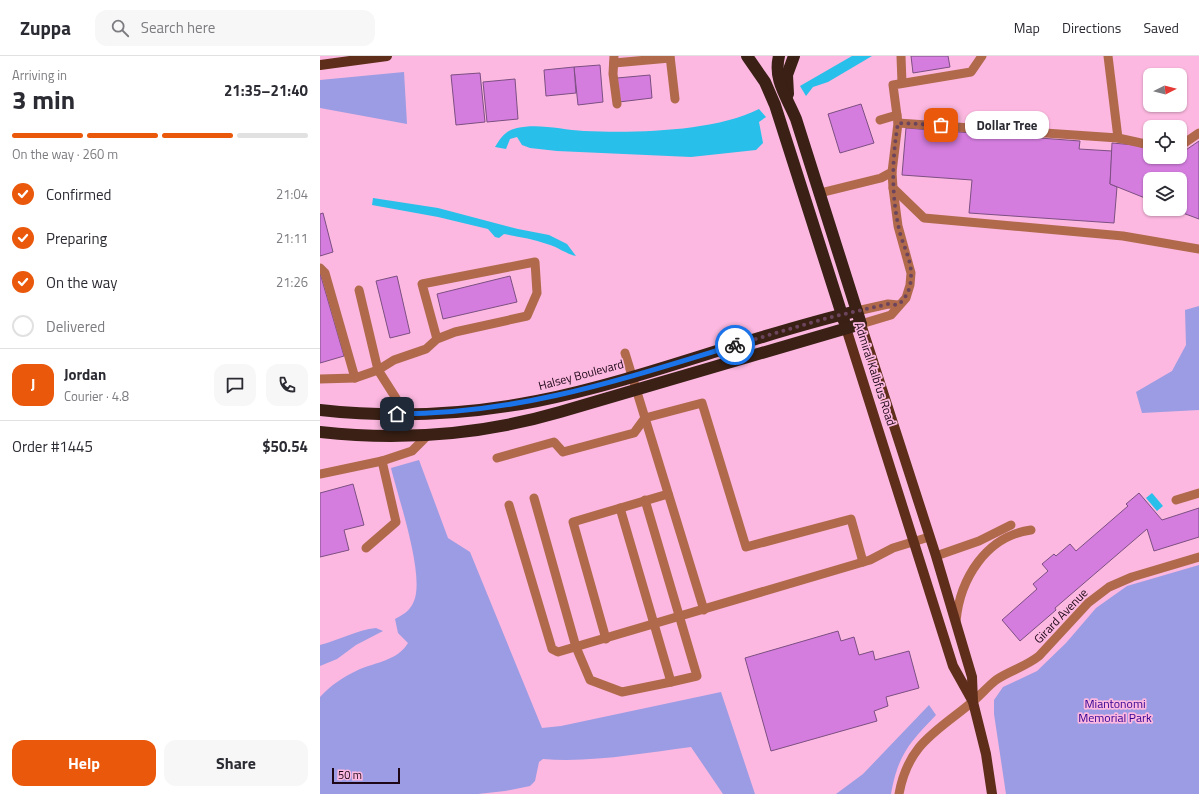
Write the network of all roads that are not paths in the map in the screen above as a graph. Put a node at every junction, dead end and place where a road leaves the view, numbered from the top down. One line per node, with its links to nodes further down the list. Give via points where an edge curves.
1 (383, 56): 10 (main road)
2 (747, 56): 29 (highway, Admiral Kalbfus Road, via 765,82 775,106)
3 (779, 56): 13 (highway, Admiral Kalbfus Road, via 778,78 782,92)
4 (794, 56): 13 (highway, via 787,76)
5 (902, 56): 11 (street)
6 (982, 56): 11 (street, via 971,72)
7 (1108, 56): 18 (street)
8 (670, 57): 9 (street); 12 (street)
9 (614, 60): 14 (street)
10 (323, 62)
11 (902, 83): 15 (street, via 893,85)
12 (675, 99)
13 (790, 103): 23 (highway, Admiral Kalbfus Road)
14 (617, 104)
15 (898, 119): 16 (street); 18 (street); 21 (street)
16 (880, 120)
17 (1199, 133): 19 (street)
18 (1118, 138): 20 (street)
19 (1187, 141)
20 (1143, 143)
21 (892, 172): 22 (street); 23 (street, via 881,178)
22 (893, 188): 24 (street, via 924,218 1123,236); 27 (street, via 900,235 911,273 908,292)
23 (820, 193): 28 (highway, Admiral Kalbfus Road)
24 (1199, 248)
25 (320, 268): 36 (street, via 325,272)
26 (359, 290): 34 (street)
27 (898, 305): 28 (street, via 888,304); 30 (street, via 891,315)
28 (857, 311): 29 (highway, Halsey Boulevard); 30 (highway, Admiral Kalbfus Road)
29 (842, 315): 31 (highway, Admiral Kalbfus Road); 35 (highway, Halsey Boulevard)
30 (862, 324): 31 (highway); 56 (main road, Admiral Kalbfus Road)
31 (846, 328): 38 (highway); 57 (main road, Admiral Kalbfus Road)
32 (437, 339): 32 (street, via 422,284 535,262 537,293 527,316 455,332); 34 (street, via 426,349 394,360)
33 (625, 353): 35 (street)
34 (378, 370): 36 (street); 40 (street)
35 (632, 376): 38 (street); 40 (highway, Halsey Boulevard, via 521,404 455,412)
36 (354, 378): 37 (street)
37 (320, 379)
38 (637, 390): 41 (street); 43 (highway, via 517,423)
39 (320, 410): 40 (highway, Halsey Boulevard)
40 (406, 414)
41 (645, 418): 44 (street, via 634,433 563,452 554,442); 48 (street); 61 (street, via 702,403 746,547 851,519)
42 (320, 432): 43 (highway, via 378,436)
43 (428, 435): 45 (street, via 412,451)
44 (497, 458)
45 (382, 460): 46 (street); 58 (street, via 396,522)
46 (320, 474)
47 (1199, 493): 51 (street)
48 (668, 494): 50 (street); 62 (street)
49 (534, 498): 67 (street)
50 (645, 500): 53 (street); 63 (street)
51 (1176, 500)
52 (508, 505): 67 (street, via 552,649 558,652)
53 (620, 508): 65 (street); 66 (street, via 573,522)
54 (1011, 525): 59 (street, via 979,541)
55 (1031, 530): 64 (street, via 1008,536 976,565 959,600)
56 (929, 537): 57 (street); 59 (main road, Admiral Kalbfus Road)
57 (915, 541): 61 (street); 69 (main road, Admiral Kalbfus Road, via 954,666)
58 (366, 548)
59 (936, 556): 64 (main road, Admiral Kalbfus Road)
60 (1199, 557): 69 (street, Girard Avenue, via 1132,577 1109,587 1088,603 1039,656 997,680)
61 (863, 562): 62 (street)
62 (704, 610): 63 (street)
63 (680, 617): 65 (street); 68 (street, via 697,676)
64 (956, 622): 69 (main road, Admiral Kalbfus Road, via 972,677)
65 (654, 624): 66 (street); 68 (street)
66 (606, 638): 67 (street)
67 (576, 647): 68 (street, via 590,680 622,692)
68 (671, 682)
69 (973, 702): 70 (street, Girard Avenue, via 922,743 905,771); 71 (main road, Admiral Kalbfus Road)
70 (899, 794)
71 (992, 794)

